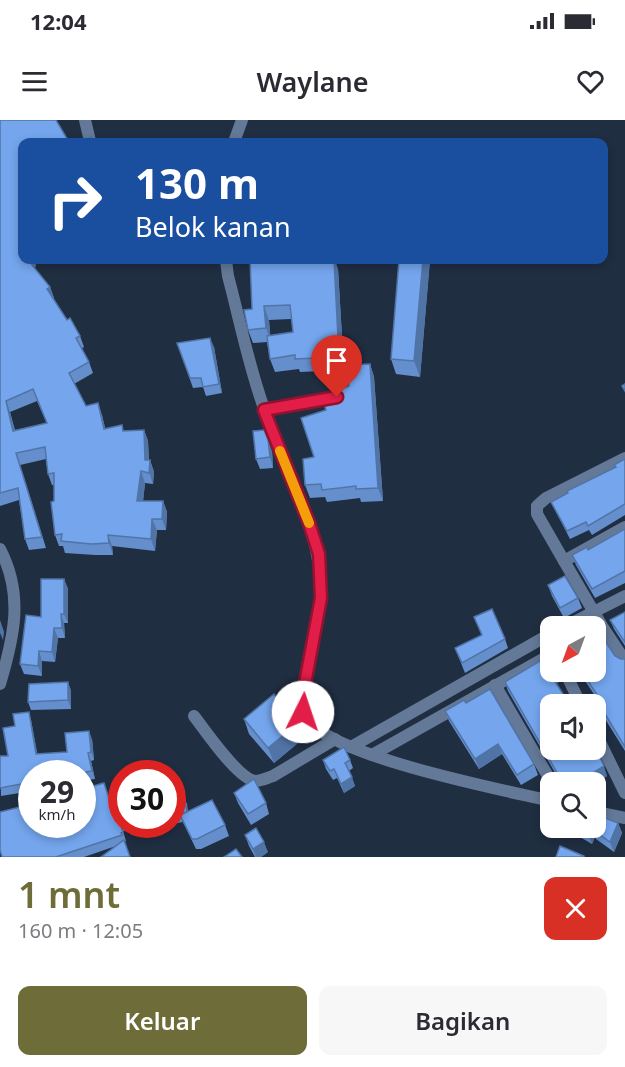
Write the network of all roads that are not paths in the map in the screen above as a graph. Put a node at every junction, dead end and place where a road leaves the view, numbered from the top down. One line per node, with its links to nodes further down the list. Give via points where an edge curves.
1 (85, 120): 3 (street)
2 (242, 120): 4 (street)
3 (89, 138)
4 (235, 138)
5 (226, 264): 7 (street)
6 (337, 397): 7 (street)
7 (264, 410): 23 (street, via 319,554 321,598 303,712 312,725)
8 (625, 458): 11 (street, via 537,506 537,514)
9 (625, 527): 11 (street)
10 (0, 549): 20 (street, via 14,584 15,603)
11 (564, 561): 13 (street)
12 (625, 596): 13 (street)
13 (594, 612): 14 (street); 15 (street)
14 (586, 616)
15 (596, 616)
16 (606, 632): 19 (street)
17 (540, 640): 24 (street)
18 (540, 660): 21 (street)
19 (625, 661)
20 (0, 684)
21 (495, 685): 26 (street); 27 (street)
22 (194, 716): 23 (street, via 234,766 253,781 273,776)
23 (334, 739): 24 (street)
24 (351, 747): 26 (street)
25 (606, 754): 28 (street)
26 (372, 755): 29 (street)
27 (546, 772)
28 (625, 793)
29 (540, 799)
30 (606, 814): 31 (street)
31 (625, 818)

